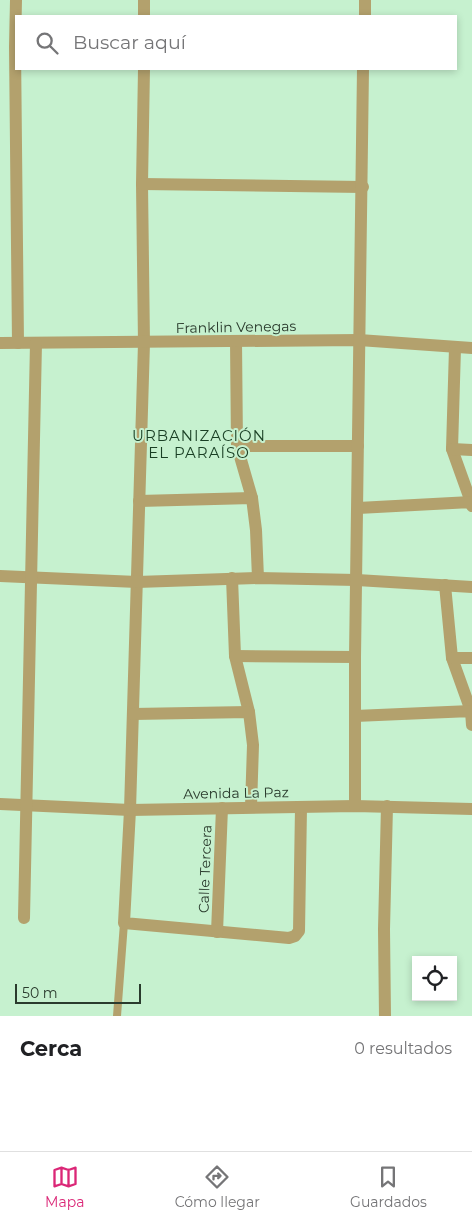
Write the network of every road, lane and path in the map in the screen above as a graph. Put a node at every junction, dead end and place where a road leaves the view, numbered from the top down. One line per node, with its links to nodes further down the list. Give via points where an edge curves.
1 (16, 0): 4 (street)
2 (144, 0): 5 (street)
3 (365, 0): 6 (street)
4 (16, 15)
5 (144, 15)
6 (364, 15)
7 (15, 70): 15 (street)
8 (144, 70): 10 (street)
9 (363, 70): 11 (street)
10 (142, 184): 11 (street); 17 (street)
11 (362, 187): 12 (street)
12 (359, 340): 13 (street, Franklin Venegas); 18 (street, Franklin Venegas); 21 (street)
13 (236, 341): 17 (street, Franklin Venegas); 20 (street)
14 (0, 343): 15 (street, Franklin Venegas)
15 (18, 343): 16 (street, Franklin Venegas)
16 (36, 343): 17 (street, Franklin Venegas); 29 (street)
17 (144, 343): 25 (street)
18 (455, 348): 19 (street, Franklin Venegas); 22 (street)
19 (472, 348)
20 (237, 446): 21 (street); 24 (street)
21 (358, 446): 27 (street)
22 (452, 449): 23 (street); 26 (street)
23 (472, 450)
24 (252, 498): 25 (street); 31 (street)
25 (139, 501): 33 (street)
26 (472, 504): 27 (street)
27 (358, 508): 32 (street)
28 (0, 576): 29 (street)
29 (32, 577): 33 (street); 46 (street)
30 (232, 578): 31 (street); 33 (street); 36 (street)
31 (258, 578): 32 (street)
32 (357, 580): 34 (street); 37 (street)
33 (137, 582): 42 (street)
34 (445, 585): 35 (street); 38 (street)
35 (472, 587)
36 (235, 656): 37 (street); 40 (street)
37 (355, 657): 43 (street)
38 (452, 658): 39 (street); 41 (street)
39 (472, 658)
40 (249, 712): 42 (street); 49 (street, via 253,745)
41 (471, 712): 43 (street); 44 (street)
42 (133, 714): 53 (street)
43 (355, 716): 47 (street)
44 (472, 725)
45 (0, 804): 46 (street, Avenida La Paz)
46 (26, 804): 53 (street, Avenida La Paz); 54 (street)
47 (355, 806): 48 (street, Avenida La Paz); 51 (street, Avenida La Paz)
48 (387, 806): 52 (street, Avenida La Paz); 58 (street)
49 (252, 807): 50 (street, Avenida La Paz); 51 (street, Avenida La Paz)
50 (222, 808): 53 (street, Avenida La Paz); 56 (street, Calle Tercera)
51 (301, 808): 56 (street, via 299,931 289,938)
52 (472, 809)
53 (130, 810): 55 (street)
54 (24, 918)
55 (124, 923): 56 (street); 57 (lane)
56 (217, 932)
57 (117, 1016)
58 (385, 1016)

